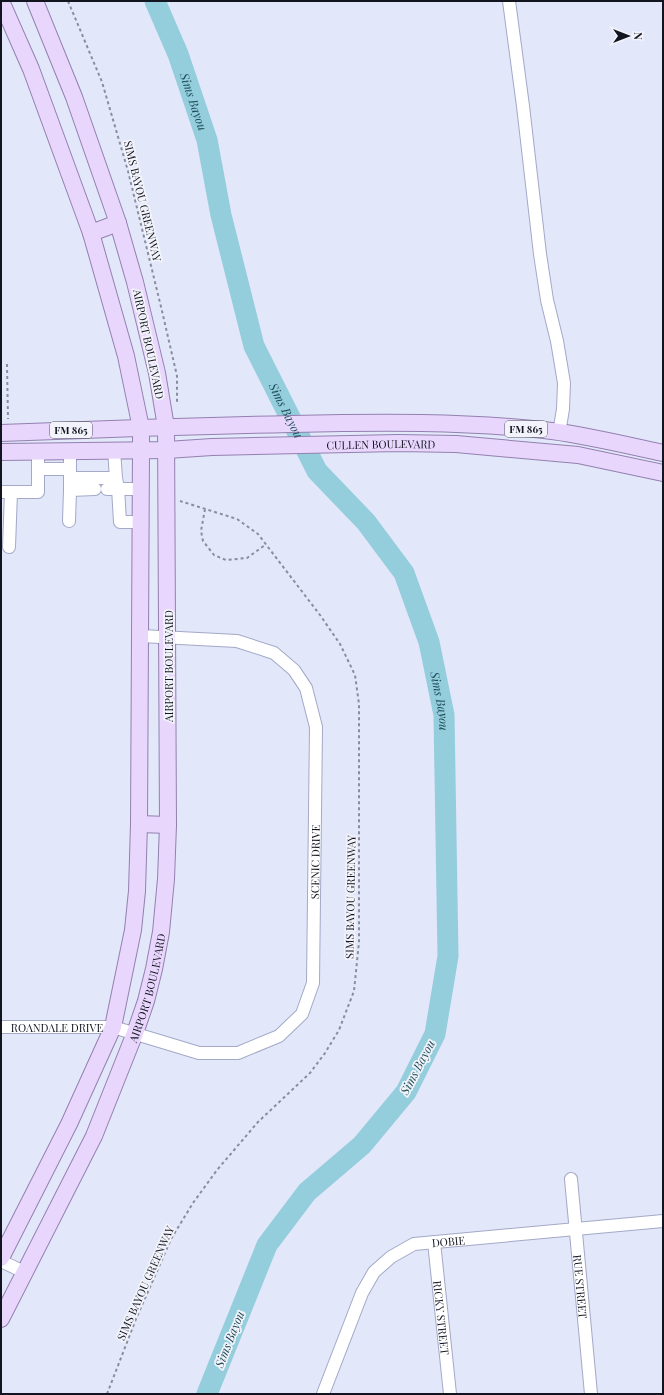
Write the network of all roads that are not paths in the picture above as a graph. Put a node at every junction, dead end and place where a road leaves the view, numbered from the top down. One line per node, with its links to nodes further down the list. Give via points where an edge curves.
1 (1, 1): 5 (main road, AIRPORT BOULEVARD, via 31,68)
2 (35, 1): 4 (main road, AIRPORT BOULEVARD, via 74,97)
3 (508, 1): 10 (street, via 540,254 564,383)
4 (118, 222): 5 (main road); 7 (main road, AIRPORT BOULEVARD, via 157,373)
5 (91, 233): 8 (main road, AIRPORT BOULEVARD, via 126,356)
6 (422, 424): 7 (main road, CULLEN BOULEVARD / FM 865, via 387,422); 10 (main road, CULLEN BOULEVARD / FM 865, via 486,425); 11 (main road)
7 (166, 427): 8 (main road, CULLEN BOULEVARD / FM 865); 14 (main road, AIRPORT BOULEVARD)
8 (141, 428): 9 (main road, CULLEN BOULEVARD / FM 865); 13 (main road, AIRPORT BOULEVARD)
9 (4, 432)
10 (559, 433): 18 (main road, CULLEN BOULEVARD / FM 865)
11 (422, 444): 14 (main road, CULLEN BOULEVARD / FM 865); 21 (main road, CULLEN BOULEVARD / FM 865, via 456,444 578,455)
12 (114, 450): 13 (main road, CULLEN BOULEVARD / FM 865); 15 (main road, CULLEN BOULEVARD / FM 865); 22 (street)
13 (141, 450): 14 (main road, CULLEN BOULEVARD / FM 865); 23 (main road, AIRPORT BOULEVARD)
14 (167, 450): 30 (main road, AIRPORT BOULEVARD)
15 (70, 451): 17 (main road, CULLEN BOULEVARD / FM 865); 20 (street)
16 (1, 452): 17 (main road, CULLEN BOULEVARD / FM 865)
17 (38, 452): 19 (street)
18 (663, 453)
19 (38, 469): 20 (street); 25 (street, via 38,492)
20 (70, 473): 22 (street); 24 (street)
21 (663, 473)
22 (109, 486): 23 (street); 24 (street); 27 (street, via 120,522)
23 (141, 489): 27 (main road, AIRPORT BOULEVARD)
24 (70, 490): 26 (street)
25 (6, 492): 28 (street)
26 (69, 521)
27 (141, 522): 29 (main road, AIRPORT BOULEVARD)
28 (10, 547)
29 (141, 636): 30 (street, SCENIC DRIVE); 31 (main road, AIRPORT BOULEVARD)
30 (168, 637): 32 (main road, AIRPORT BOULEVARD); 35 (street, SCENIC DRIVE, via 237,641 274,653 294,670 306,688 316,727 313,983 302,1014 279,1036 238,1053 199,1053)
31 (139, 824): 32 (main road); 34 (main road, AIRPORT BOULEVARD, via 133,930)
32 (168, 825): 35 (main road, AIRPORT BOULEVARD, via 161,932 152,976)
33 (1, 1027): 34 (street, ROANDALE DRIVE)
34 (113, 1027): 35 (street, SCENIC DRIVE); 40 (main road, AIRPORT BOULEVARD, via 69,1124)
35 (135, 1033): 41 (main road, AIRPORT BOULEVARD, via 94,1136)
36 (571, 1179): 38 (street, RUE STREET)
37 (663, 1221): 38 (street, DOBIE)
38 (575, 1229): 39 (street, DOBIE); 45 (street, RUE STREET)
39 (434, 1242): 43 (street, DOBIE, via 414,1244 391,1257 374,1272 362,1293); 44 (street, RICKY STREET)
40 (1, 1259): 41 (street)
41 (24, 1272): 42 (main road, AIRPORT BOULEVARD)
42 (1, 1319)
43 (323, 1394)
44 (450, 1394)
45 (591, 1394)

